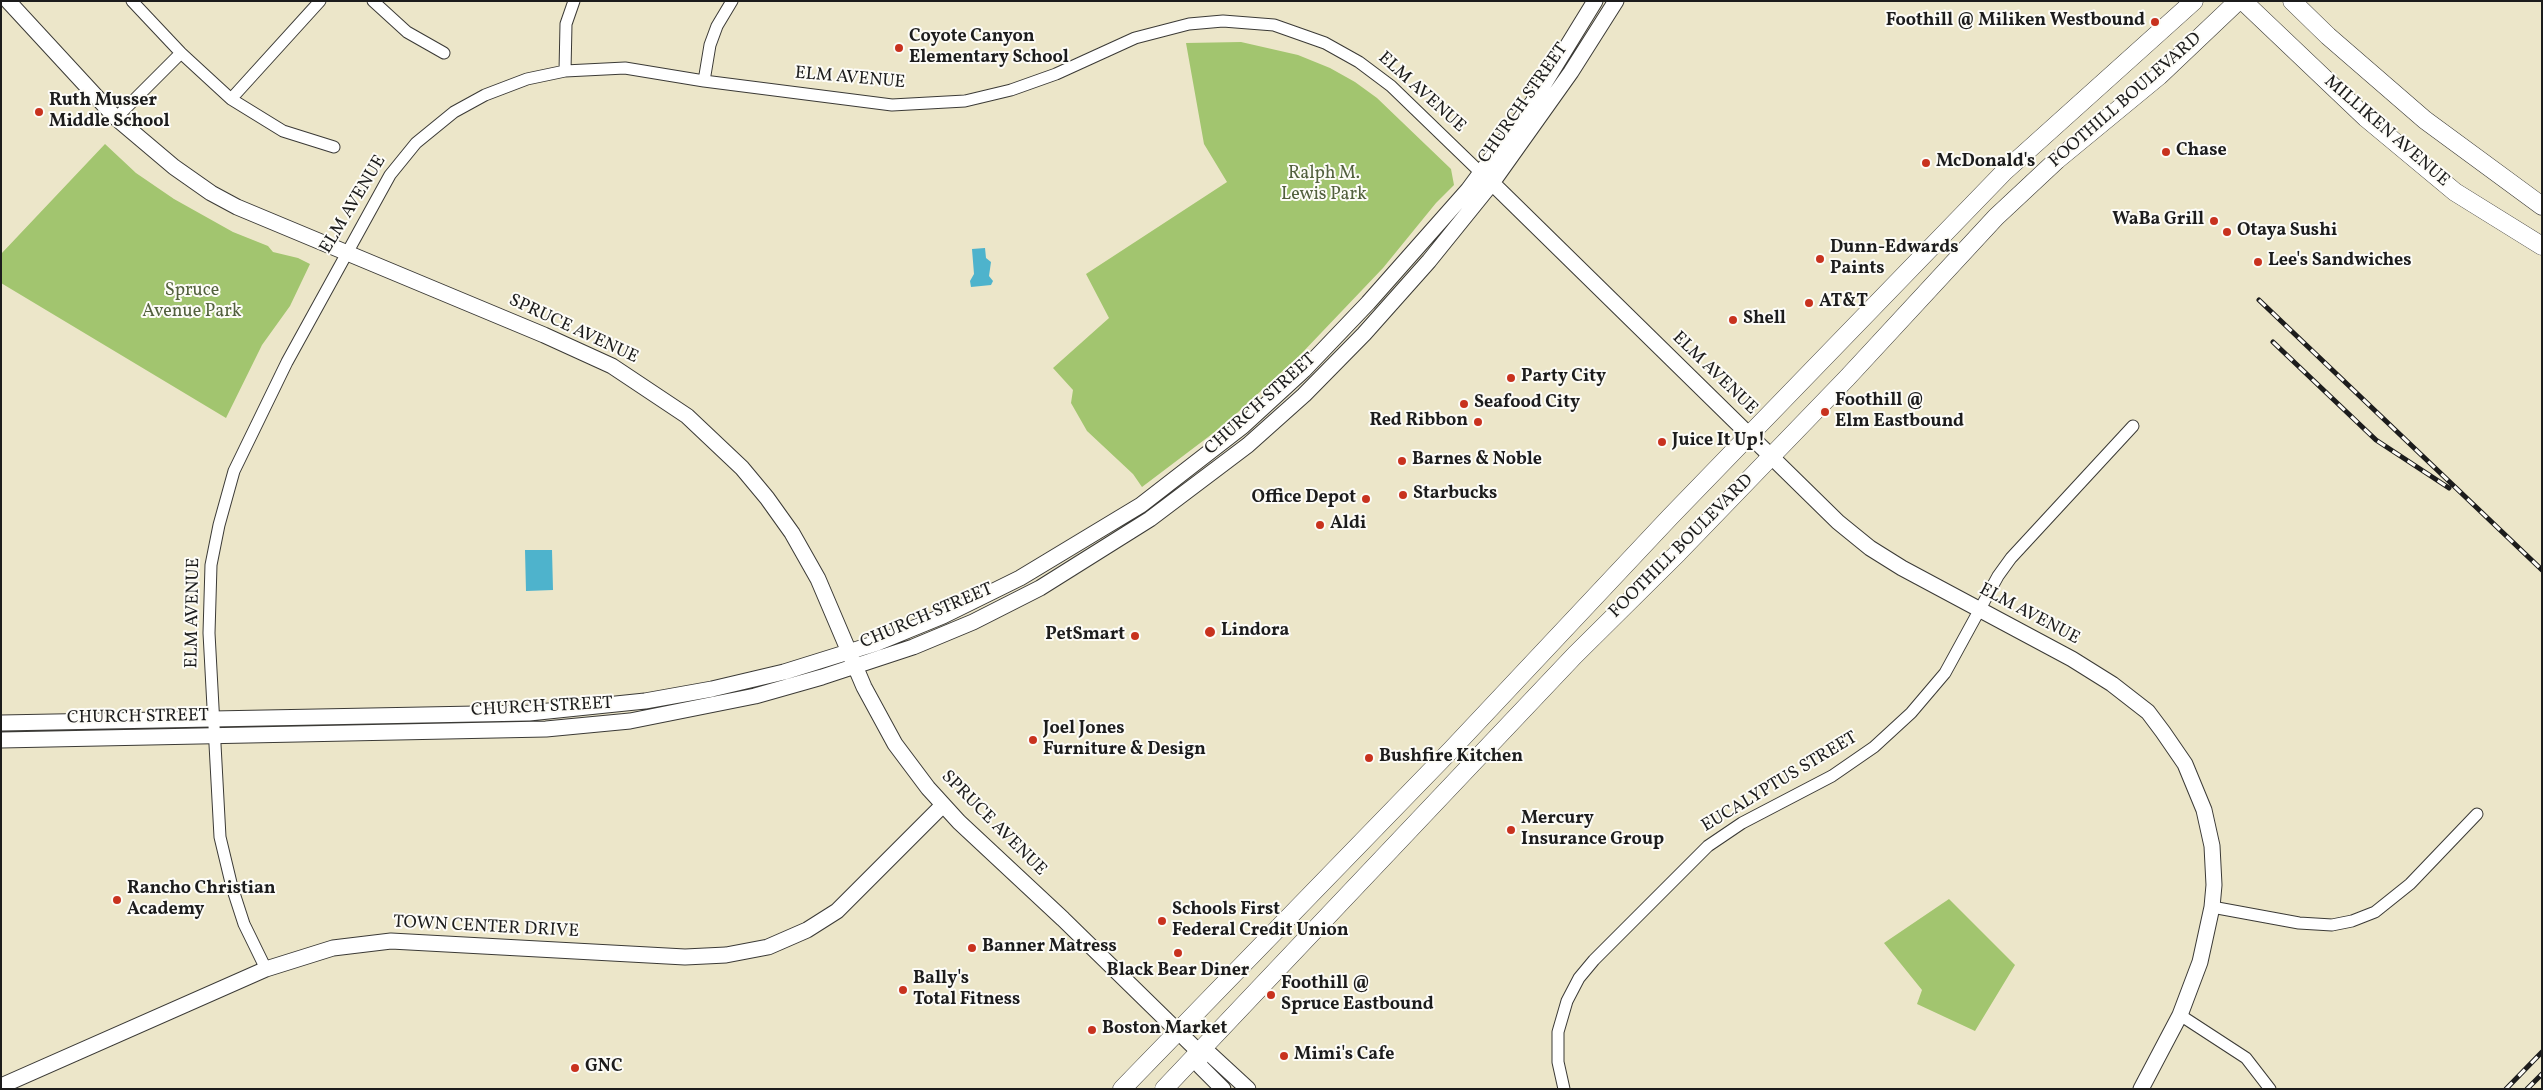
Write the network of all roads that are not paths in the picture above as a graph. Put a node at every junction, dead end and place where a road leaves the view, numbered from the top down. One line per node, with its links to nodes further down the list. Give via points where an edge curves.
1 (8, 1): 18 (street, SPRUCE AVENUE)
2 (320, 1): 17 (street)
3 (373, 1): 14 (street, via 407,32)
4 (574, 1): 15 (street, via 566,24)
5 (732, 1): 16 (street, via 710,45)
6 (1595, 1): 20 (street, CHURCH STREET)
7 (1616, 1): 20 (street, CHURCH STREET, via 1571,72)
8 (2194, 1): 25 (main road, FOOTHILL BOULEVARD, via 2023,153)
9 (2238, 1): 26 (main road, FOOTHILL BOULEVARD, via 2160,76 2030,183)
10 (2243, 1): 22 (main road, MILLIKEN AVENUE, via 2366,118 2455,192)
11 (2292, 1): 21 (main road, MILLIKEN AVENUE, via 2420,116)
12 (135, 2): 13 (street)
13 (181, 53): 17 (street); 18 (street)
14 (444, 53)
15 (565, 71): 16 (street, ELM AVENUE, via 624,68); 23 (street, ELM AVENUE, via 526,79 485,95 454,112 416,142 390,175)
16 (704, 81): 20 (street, ELM AVENUE, via 892,105 965,101 1011,90 1056,74 1135,38 1163,29 1223,21 1274,25 1325,43 1359,62 1391,86)
17 (231, 99): 19 (street, via 283,131)
18 (116, 118): 23 (street, SPRUCE AVENUE, via 174,167 212,193)
19 (334, 147)
20 (1487, 178): 25 (street, ELM AVENUE); 27 (street, CHURCH STREET, via 1304,370 1243,426); 28 (street, CHURCH STREET, via 1423,268 1304,395 1248,445)
21 (2542, 206)
22 (2542, 246)
23 (346, 254): 30 (street, SPRUCE AVENUE, via 612,366 687,416 742,468 792,533 818,580); 32 (street, ELM AVENUE, via 287,362 234,471 211,565 209,633)
24 (2133, 426): 29 (street, EUCALYPTUS STREET, via 2011,558)
25 (1750, 435): 26 (street, ELM AVENUE); 41 (main road, FOOTHILL BOULEVARD, via 1451,750)
26 (1772, 456): 29 (street, ELM AVENUE, via 1838,522 1870,548); 42 (main road, FOOTHILL BOULEVARD, via 1555,676)
27 (1141, 505): 28 (street); 30 (street, CHURCH STREET, via 1020,578 943,616)
28 (1150, 519): 31 (street, CHURCH STREET, via 1040,588 973,622)
29 (1980, 611): 38 (street, ELM AVENUE, via 2072,659 2112,684 2148,712 2164,732 2185,764 2204,810 2212,846); 48 (street, EUCALYPTUS STREET, via 1945,673 1911,713 1874,747 1832,776 1742,823 1708,846 1594,960 1566,1001 1558,1032 1558,1062)
30 (849, 652): 31 (street, SPRUCE AVENUE); 32 (street, CHURCH STREET, via 784,672 645,701 529,713)
31 (854, 668): 34 (street, CHURCH STREET, via 755,696 630,722 546,729); 36 (street, SPRUCE AVENUE, via 895,744)
32 (215, 719): 33 (street, CHURCH STREET); 34 (street, ELM AVENUE)
33 (1, 723)
34 (215, 736): 35 (street, CHURCH STREET); 39 (street, ELM AVENUE, via 220,838 244,924)
35 (1, 740)
36 (943, 806): 39 (street, TOWN CENTER DRIVE, via 836,911 788,939 748,952 685,956 391,941 333,948); 41 (street, SPRUCE AVENUE)
37 (2477, 814): 38 (street, via 2410,884 2375,912 2352,921 2332,925 2299,923)
38 (2212, 907): 40 (street, ELM AVENUE, via 2200,962)
39 (266, 969): 43 (street, TOWN CENTER DRIVE)
40 (2180, 1015): 49 (street, ELM AVENUE); 50 (street, via 2246,1058)
41 (1177, 1031): 42 (street, SPRUCE AVENUE); 44 (main road, FOOTHILL BOULEVARD)
42 (1199, 1052): 45 (main road, FOOTHILL BOULEVARD); 46 (street, SPRUCE AVENUE, via 1200,1066); 47 (street, SPRUCE AVENUE, via 1210,1054)
43 (1, 1086)
44 (1122, 1089)
45 (1164, 1089)
46 (1223, 1089)
47 (1248, 1089)
48 (1564, 1089)
49 (2141, 1089)
50 (2270, 1089)

